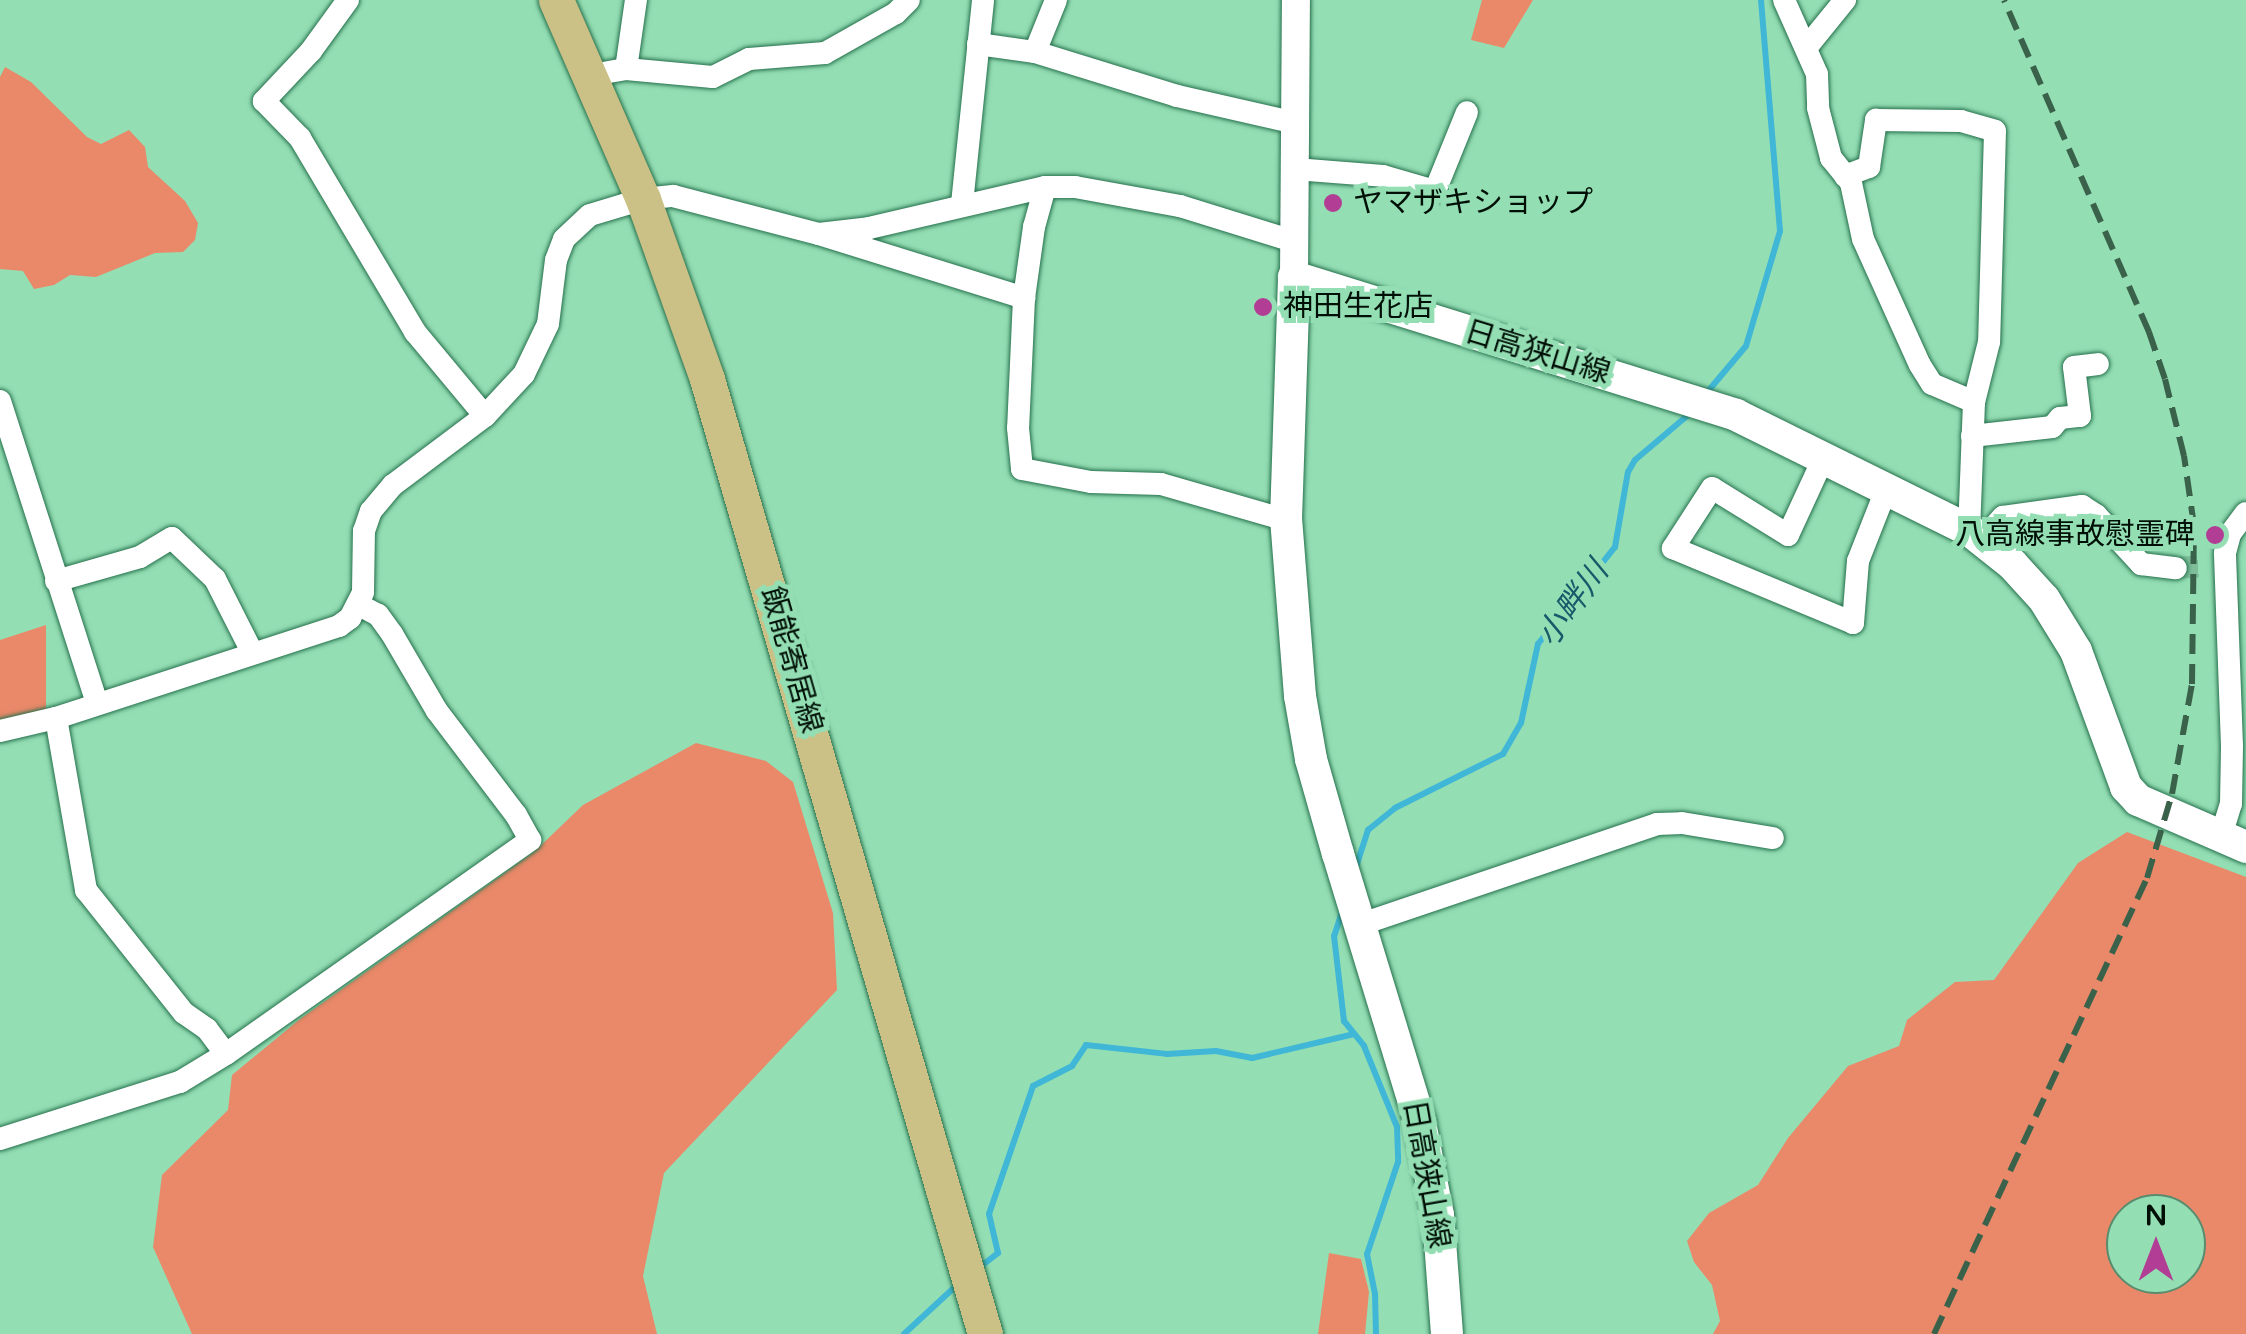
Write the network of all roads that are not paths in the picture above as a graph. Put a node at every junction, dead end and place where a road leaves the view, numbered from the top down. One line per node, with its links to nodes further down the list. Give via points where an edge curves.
1 (348, 0): 28 (street, via 264,101 300,138 415,332)
2 (556, 0): 13 (main road, 飯能寄居線)
3 (636, 0): 13 (street)
4 (909, 0): 13 (street, via 825,54 749,60 713,77)
5 (984, 0): 10 (street)
6 (1056, 0): 12 (street)
7 (1296, 0): 15 (street)
8 (1784, 0): 11 (street)
9 (1845, 0): 11 (street)
10 (978, 44): 12 (street); 20 (street)
11 (1806, 48): 17 (street, via 1831,158)
12 (1035, 52): 15 (street, via 1177,96)
13 (609, 72): 19 (main road, 飯能寄居線)
14 (1466, 112): 16 (street, via 1435,191 1383,176)
15 (1296, 123): 16 (street)
16 (1295, 169): 22 (street)
17 (1845, 176): 27 (street, via 1862,239 1920,365 1932,384); 27 (street, via 1869,166 1876,120 1962,121 1996,132 1989,342)
18 (1045, 186): 20 (street); 22 (street, via 1180,206); 24 (street)
19 (642, 199): 21 (street, via 672,196); 28 (street, via 590,215 564,239 548,324 524,374); 47 (main road, 飯能寄居線, via 707,380)
20 (962, 204): 21 (street)
21 (819, 234): 24 (street)
22 (1293, 241): 23 (street)
23 (1294, 277): 30 (main road, 日高狭山線, via 1699,404); 33 (main road, 日高狭山線)
24 (1024, 298): 33 (street, via 1022,469 1090,482 1162,484)
25 (2098, 364): 29 (street, via 2074,367 2080,416 2060,418 2052,427)
26 (0, 401): 36 (street)
27 (1974, 402): 29 (street)
28 (485, 416): 37 (street, via 393,485 371,511)
29 (1972, 436): 34 (street)
30 (1824, 457): 31 (main road, 日高狭山線); 31 (street, via 1788,535 1712,488 1673,548 1854,622 1858,561)
31 (1886, 490): 34 (main road, 日高狭山線)
32 (2246, 513): 43 (street, via 2216,566)
33 (1286, 520): 44 (main road, 日高狭山線, via 1311,759)
34 (1976, 535): 35 (street, via 2003,517 2082,506 2141,564); 43 (main road, 日高狭山線, via 2044,600 2076,652 2126,788 2138,800)
35 (2176, 568)
36 (56, 581): 38 (street, via 140,557 172,538 215,579); 39 (street)
37 (359, 605): 38 (street, via 339,626); 45 (street, via 378,615 392,634 437,711 530,840)
38 (252, 652): 39 (street)
39 (97, 704): 40 (street)
40 (56, 718): 41 (street); 45 (street, via 86,890 184,1013)
41 (0, 731)
42 (1773, 838): 44 (street, via 1657,824)
43 (2233, 841)
44 (1357, 917): 48 (main road, 日高狭山線, via 1420,1122 1438,1215)
45 (226, 1054): 46 (street, via 180,1082)
46 (0, 1139)
47 (985, 1334)
48 (1447, 1334)

